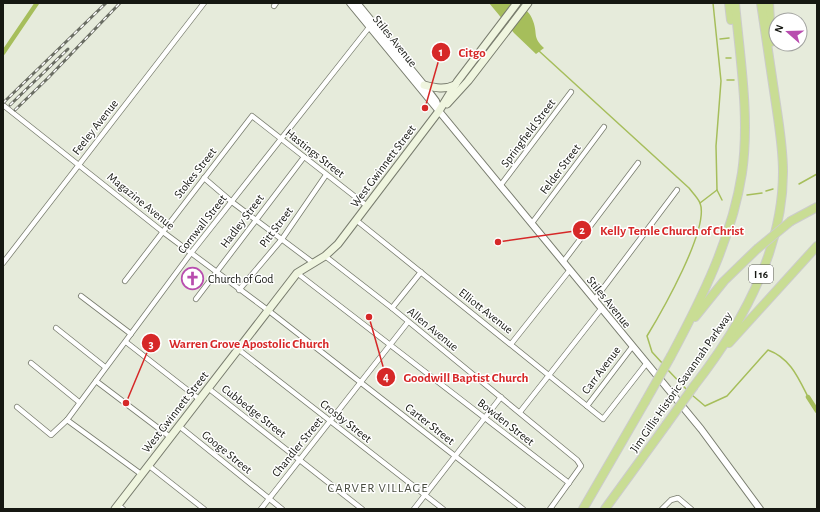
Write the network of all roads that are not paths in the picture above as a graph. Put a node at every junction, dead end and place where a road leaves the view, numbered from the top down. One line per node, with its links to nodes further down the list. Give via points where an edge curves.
1 (204, 3): 23 (street, Feeley Avenue)
2 (350, 3): 10 (street, Stiles Avenue)
3 (358, 3): 10 (street, Stiles Avenue)
4 (517, 3): 13 (main road, West Gwinnett Street)
5 (528, 3): 17 (main road, West Gwinnett Street, via 461,90)
6 (728, 3): 11 (highway)
7 (734, 3): 11 (highway, Jim Gillis Historic Savannah Parkway)
8 (761, 3): 12 (highway, Jim Gillis Historic Savannah Parkway / I 16)
9 (769, 3): 12 (highway)
10 (372, 24): 14 (street, Stiles Avenue); 17 (street, Stiles Avenue); 20 (street, Cornwall Street)
11 (740, 60): 56 (highway, Jim Gillis Historic Savannah Parkway, via 744,115 742,172 722,249)
12 (772, 75): 65 (highway, Jim Gillis Historic Savannah Parkway / I 16, via 782,149 782,196 773,238 760,277 744,313)
13 (456, 84): 14 (main road, via 448,88); 17 (main road, West Gwinnett Street)
14 (424, 85): 17 (street, Stiles Avenue, via 436,101)
15 (571, 92): 26 (street, Springfield Street)
16 (3, 105): 23 (street, Magazine Avenue)
17 (439, 111): 26 (street, Stiles Avenue); 29 (main road, West Gwinnett Street)
18 (252, 116): 20 (street, Hastings Street); 25 (street, Stokes Street)
19 (604, 126): 33 (street, Felder Street)
20 (281, 140): 21 (street, Hastings Street); 28 (street, Cornwall Street)
21 (304, 156): 24 (street, Hastings Street); 31 (street, Hadley Street)
22 (638, 163): 40 (street)
23 (79, 164): 34 (street, Magazine Avenue); 41 (street, Feeley Avenue)
24 (326, 175): 29 (street, Hastings Street); 35 (street, Pitt Street)
25 (204, 178): 28 (street); 34 (street, Stokes Street)
26 (500, 186): 33 (street, Stiles Avenue)
27 (677, 190): 50 (street)
28 (232, 202): 31 (street); 37 (street, Cornwall Street)
29 (367, 206): 32 (main road, West Gwinnett Street)
30 (817, 207): 56 (highway, bridge, via 791,221 757,250 724,281)
31 (256, 219): 35 (street); 43 (street, Hadley Street)
32 (356, 220): 38 (main road, West Gwinnett Street, via 338,244); 44 (street, Elliott Avenue)
33 (532, 223): 40 (street, Stiles Avenue)
34 (163, 232): 37 (street, Magazine Avenue); 46 (street, Stokes Street)
35 (282, 239): 39 (street); 47 (street, Pitt Street)
36 (817, 246): 65 (highway)
37 (191, 253): 43 (street, Magazine Avenue); 57 (street, Cornwall Street)
38 (325, 256): 39 (main road, West Gwinnett Street); 51 (street, Allen Avenue)
39 (312, 262): 45 (main road, West Gwinnett Street)
40 (563, 262): 42 (street, Stiles Avenue)
41 (3, 263)
42 (568, 271): 50 (street, Stiles Avenue); 60 (street)
43 (216, 272): 47 (street, Magazine Avenue); 49 (street, Hadley Street)
44 (421, 272): 51 (street); 60 (street, Elliott Avenue)
45 (297, 273): 53 (main road, West Gwinnett Street); 59 (street, Bowden Street)
46 (125, 281)
47 (239, 290): 53 (street, Magazine Avenue)
48 (81, 296): 57 (street)
49 (196, 299)
50 (595, 300): 52 (street, Stiles Avenue)
51 (392, 308): 54 (street, Allen Avenue)
52 (601, 309): 61 (street, Stiles Avenue); 67 (street)
53 (268, 311): 62 (main road, West Gwinnett Street); 69 (street, Carter Street)
54 (408, 322): 59 (street, Chandler Street); 71 (street, Allen Avenue)
55 (56, 328): 66 (street)
56 (686, 328): 98 (highway, Jim Gillis Historic Savannah Parkway, bridge)
57 (131, 334): 58 (street, Cornwall Street)
58 (126, 342): 66 (street, Cornwall Street); 72 (street)
59 (389, 344): 69 (street, Chandler Street); 77 (street, Bowden Street)
60 (511, 344): 67 (street, Elliott Avenue)
61 (632, 347): 64 (street, Stiles Avenue); 74 (street, Carr Avenue)
62 (238, 349): 70 (main road, West Gwinnett Street); 79 (street, Crosby Street)
63 (30, 363): 73 (street)
64 (646, 364): 74 (street, Elliott Avenue, via 603,419); 102 (street, Stiles Avenue, via 700,429)
65 (710, 365): 99 (highway, Jim Gillis Historic Savannah Parkway / I 16, bridge)
66 (105, 367): 68 (street, Cornwall Street)
67 (550, 376): 74 (street, Elliott Avenue); 76 (street)
68 (96, 381): 73 (street, Cornwall Street); 81 (street)
69 (360, 382): 79 (street, Chandler Street); 82 (street, Carter Street)
70 (208, 388): 72 (main road, West Gwinnett Street); 83 (street, Cubbedge Street)
71 (501, 397): 76 (street, Allen Avenue); 77 (street)
72 (199, 399): 80 (main road, West Gwinnett Street)
73 (79, 402): 78 (street, Cornwall Street)
74 (587, 406)
75 (17, 407): 78 (street, Cornwall Street, via 51,435)
76 (520, 412): 86 (street, Allen Avenue, via 577,460 581,466)
77 (485, 418): 82 (street); 86 (street, Bowden Street)
78 (67, 420): 85 (street)
79 (330, 422): 83 (street, Chandler Street); 87 (street, Crosby Street)
80 (179, 426): 81 (main road, West Gwinnett Street); 88 (street, Googe Street)
81 (170, 437): 84 (main road, West Gwinnett Street)
82 (454, 456): 87 (street); 96 (street, Carter Street)
83 (300, 459): 88 (street, Chandler Street); 93 (street, Cubbedge Street)
84 (148, 465): 85 (main road, West Gwinnett Street); 90 (street)
85 (141, 474): 89 (main road, West Gwinnett Street)
86 (569, 483): 97 (street)
87 (425, 495): 94 (street); 95 (street, Crosby Street)
88 (269, 499): 91 (street, Chandler Street); 92 (street, Googe Street)
89 (118, 508)
90 (204, 509)
91 (261, 509)
92 (282, 509)
93 (362, 509)
94 (414, 509)
95 (443, 509)
96 (523, 509)
97 (550, 509)
98 (583, 509)
99 (605, 509)
100 (662, 509): 101 (street, via 671,500 678,498)
101 (690, 509)
102 (760, 509)

